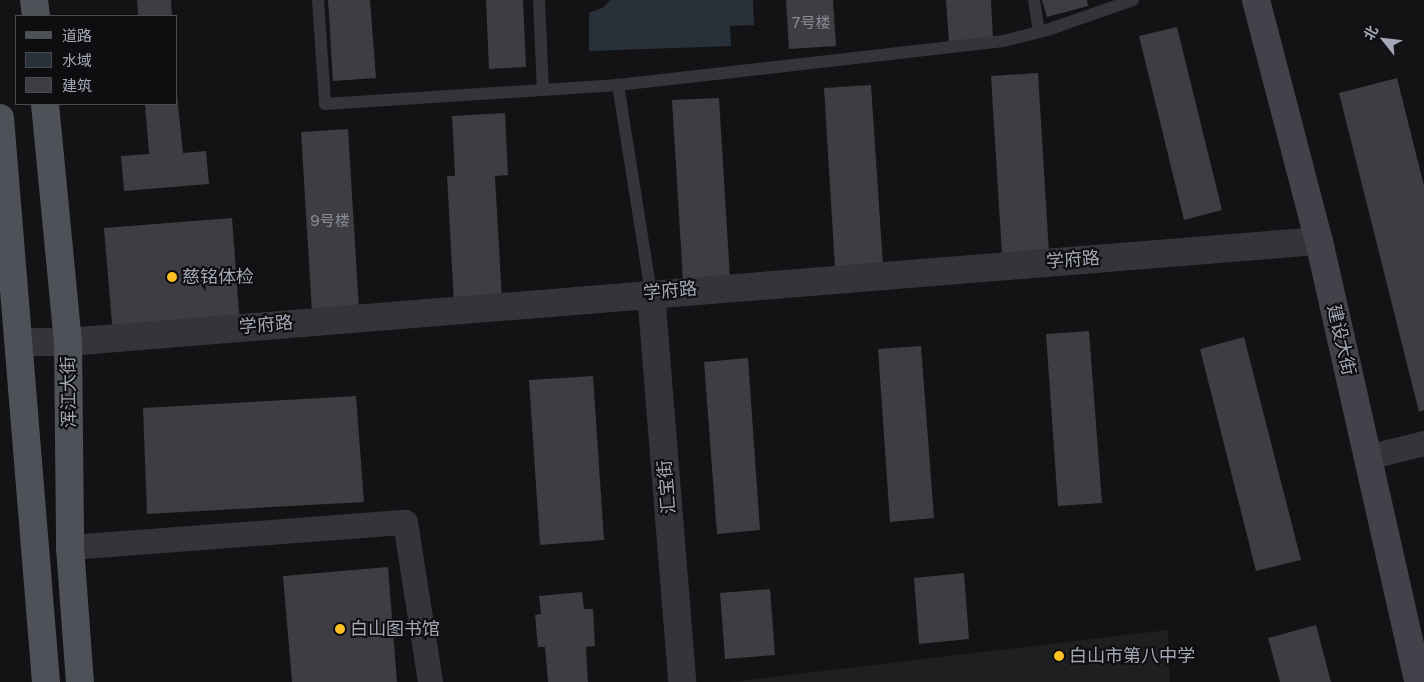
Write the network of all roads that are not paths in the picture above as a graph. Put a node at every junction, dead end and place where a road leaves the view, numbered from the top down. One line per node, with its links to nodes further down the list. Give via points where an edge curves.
1 (34, 0): 7 (main road)
2 (318, 0): 10 (lane, via 325,104)
3 (538, 0): 10 (lane)
4 (1034, 0): 8 (lane)
5 (1133, 0): 8 (lane)
6 (1256, 0): 13 (main road, 建设大街)
7 (36, 15)
8 (1039, 32): 9 (lane, via 1003,41)
9 (618, 85): 10 (lane); 14 (lane)
10 (543, 90)
11 (45, 105): 16 (main road, 浑江大街)
12 (0, 118): 15 (main road)
13 (1318, 241): 14 (street, 学府路); 18 (main road, 建设大街)
14 (651, 293): 16 (street, 学府路); 23 (street, 汇宝街)
15 (21, 342): 16 (street, 学府路); 20 (main road)
16 (68, 342): 19 (main road, 浑江大街)
17 (1424, 443): 18 (street)
18 (1367, 457): 24 (main road, 建设大街)
19 (70, 547): 21 (main road, 浑江大街); 22 (street, via 405,522)
20 (46, 682)
21 (80, 682)
22 (430, 682)
23 (682, 682)
24 (1418, 682)

